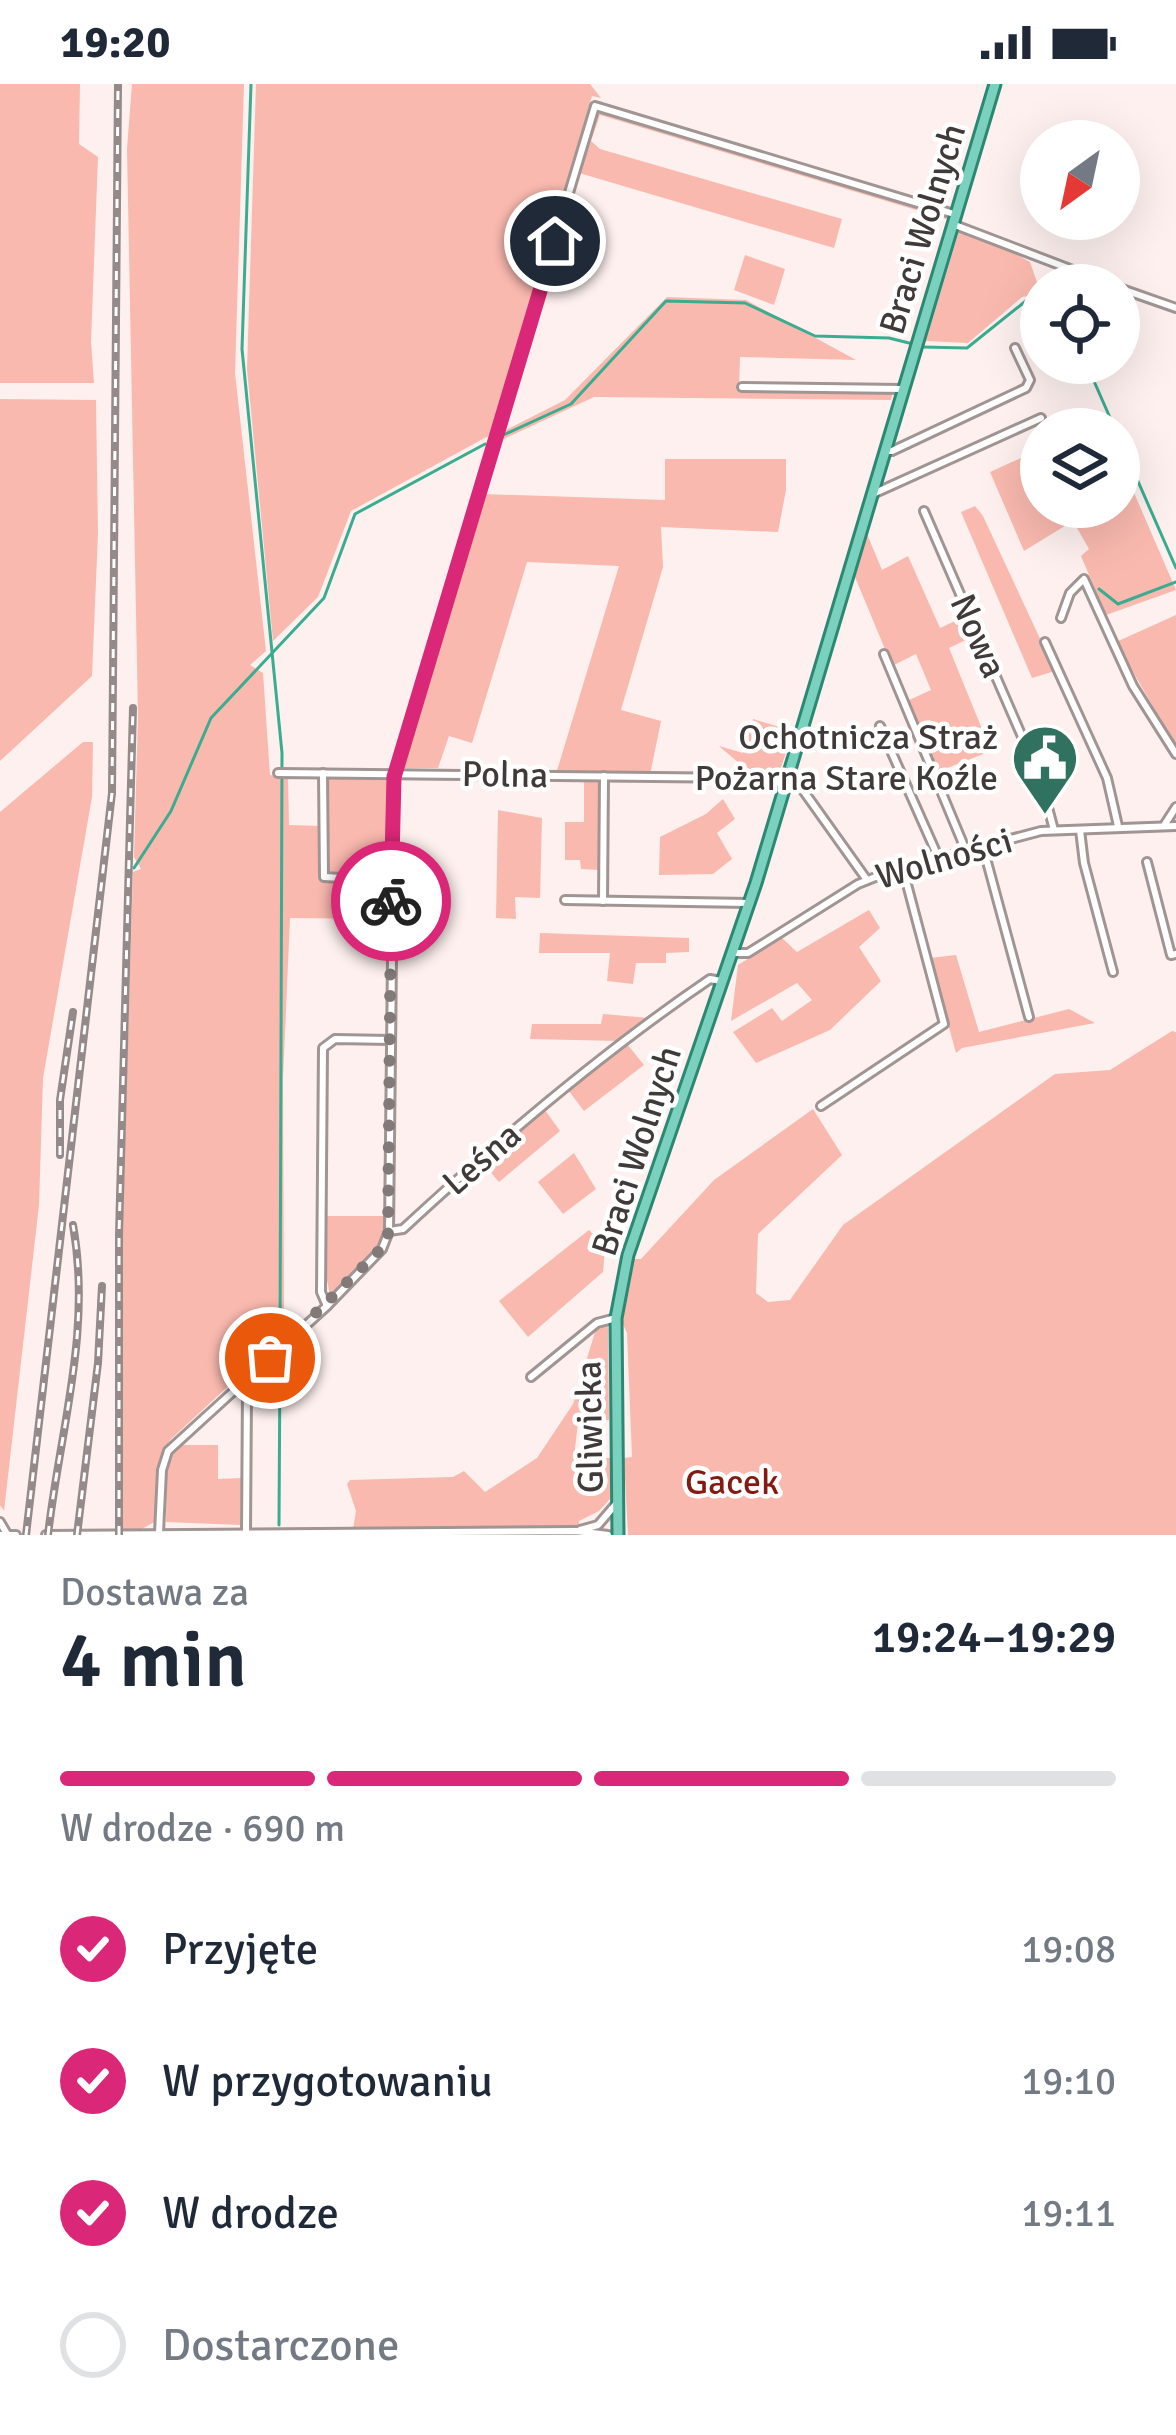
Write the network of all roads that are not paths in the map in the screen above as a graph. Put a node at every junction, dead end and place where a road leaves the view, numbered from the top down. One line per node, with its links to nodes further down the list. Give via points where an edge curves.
1 (995, 84): 2 (main road, Braci Wolnych)
2 (953, 219): 3 (street); 8 (main road, Braci Wolnych); 20 (street, via 595,106)
3 (1062, 264)
4 (1140, 295): 5 (street)
5 (1176, 308)
6 (1015, 348): 10 (street, via 1026,388)
7 (742, 387): 8 (street, Braci Wolnych)
8 (903, 389): 10 (main road, Braci Wolnych)
9 (1020, 428): 11 (street)
10 (884, 451): 11 (main road, Braci Wolnych)
11 (871, 492): 22 (main road, Braci Wolnych)
12 (924, 511): 28 (street, Nowa, via 1040,778)
13 (1061, 618): 17 (street, via 1084,579 1133,686)
14 (1045, 642): 25 (street, via 1107,778)
15 (884, 654): 30 (street)
16 (880, 726): 31 (street)
17 (1176, 754)
18 (281, 773): 19 (street, Polna)
19 (323, 773): 20 (street, Polna); 35 (street, via 324,877)
20 (395, 773): 21 (street, Polna); 35 (street)
21 (604, 776): 22 (street, Polna); 37 (street)
22 (786, 781): 34 (street, via 800,786); 38 (main road, Braci Wolnych)
23 (1176, 806): 24 (street)
24 (1165, 824): 25 (street, Wolności); 26 (street, Wolności)
25 (1118, 826): 27 (street, Wolności)
26 (1176, 826)
27 (1080, 829): 28 (street, Wolności); 41 (street)
28 (1054, 830): 29 (street, Wolności)
29 (983, 846): 30 (street, Wolności); 43 (street)
30 (966, 851): 31 (street, Wolności)
31 (939, 859): 33 (street, Wolności)
32 (1147, 862): 40 (street)
33 (904, 873): 34 (street, Wolności); 45 (street, via 944,1024)
34 (867, 880): 39 (street, Wolności, via 748,953)
35 (392, 881): 44 (street)
36 (565, 900): 37 (street)
37 (603, 901): 38 (street)
38 (749, 903): 39 (main road, Braci Wolnych)
39 (731, 953): 42 (main road, Braci Wolnych)
40 (1176, 953)
41 (1113, 972)
42 (721, 981): 46 (street, Leśna, via 710,979 650,1022 404,1229); 48 (main road, Braci Wolnych, via 628,1255)
43 (1029, 1017)
44 (390, 1040): 46 (street); 47 (street, via 335,1040 323,1048)
45 (821, 1106)
46 (389, 1231): 47 (street, Leśna)
47 (327, 1306): 50 (street, Leśna)
48 (616, 1318): 49 (street, via 596,1323); 51 (main road, Gliwicka)
49 (531, 1377)
50 (242, 1385): 55 (street); 56 (street, Leśna, via 169,1450)
51 (617, 1502): 53 (street); 58 (main road, Gliwicka)
52 (0, 1522): 59 (street)
53 (598, 1525): 54 (street); 58 (street, via 613,1526)
54 (576, 1531): 55 (street); 58 (street)
55 (246, 1532): 57 (street)
56 (159, 1533): 57 (street); 60 (street)
57 (233, 1534)
58 (615, 1534)
59 (8, 1535)
60 (46, 1535)

